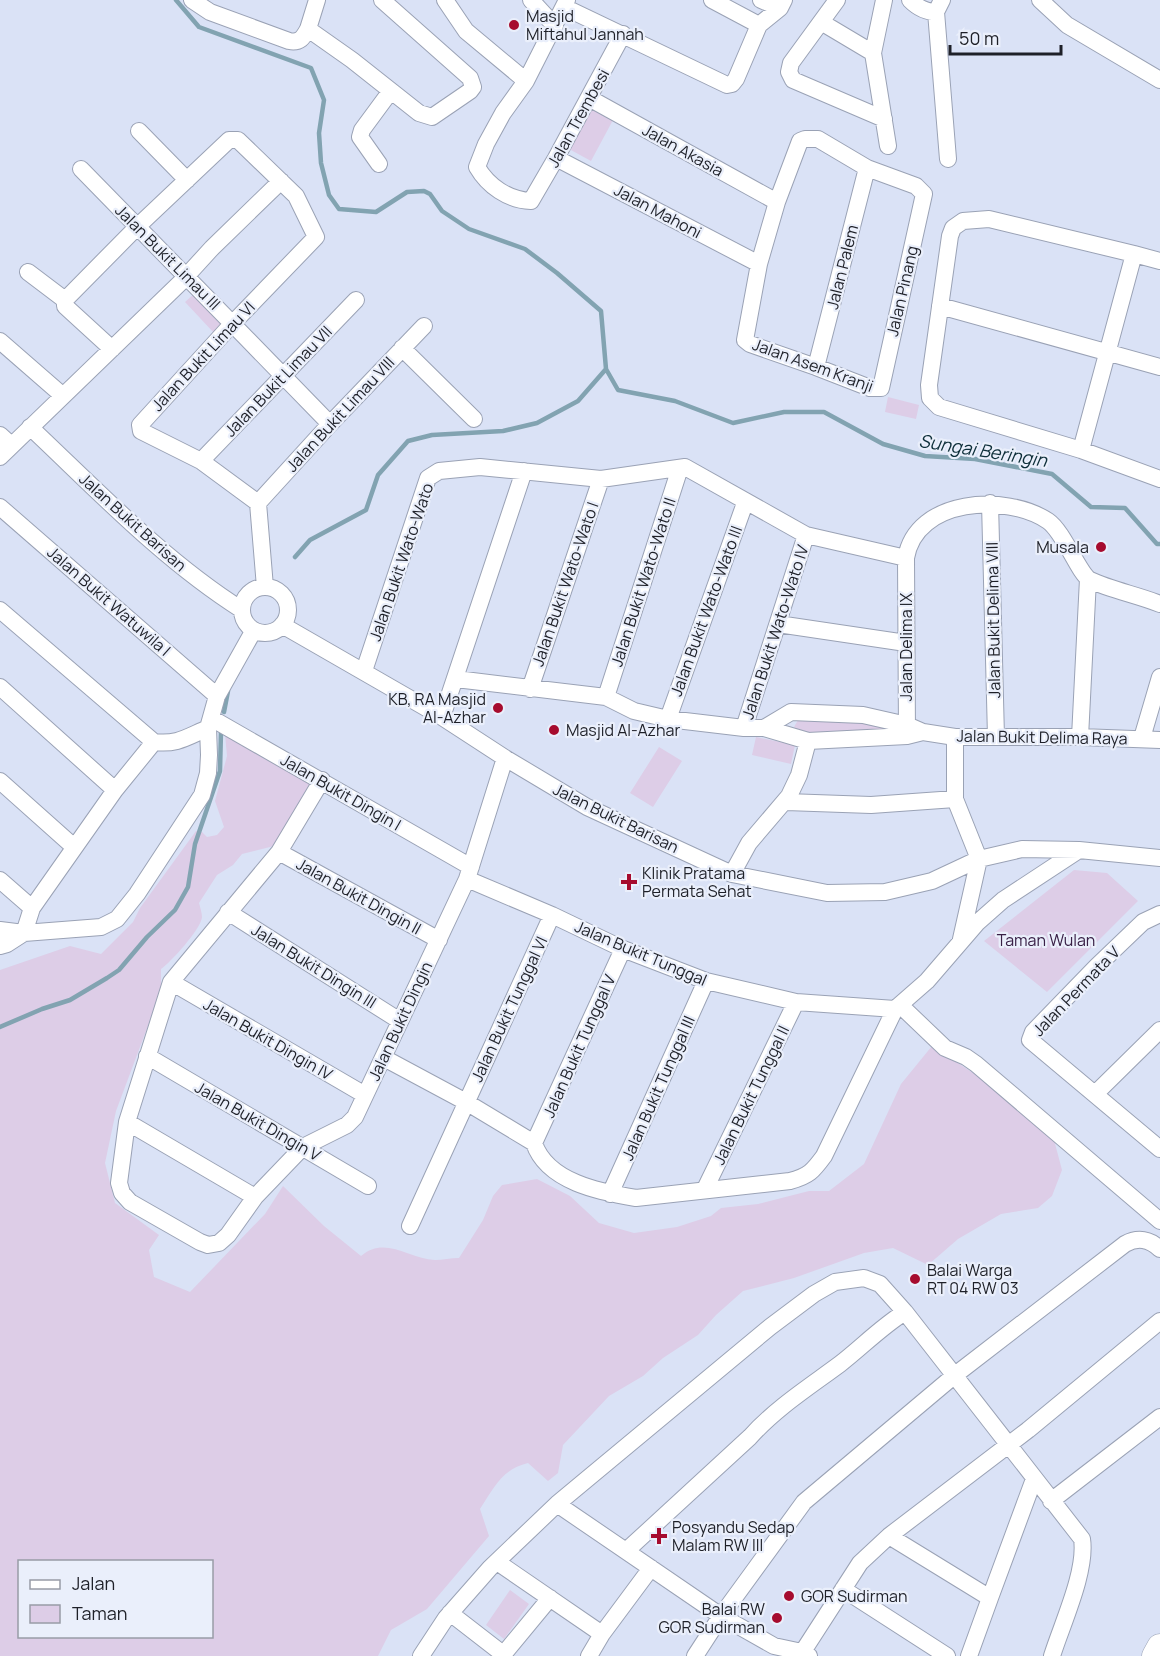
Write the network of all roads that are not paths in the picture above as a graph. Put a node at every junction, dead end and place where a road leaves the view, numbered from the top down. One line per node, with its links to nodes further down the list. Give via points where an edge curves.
1 (192, 0): 18 (street, via 210,12 289,41 302,40)
2 (317, 0): 18 (street)
3 (382, 0): 23 (street, via 471,78 473,87 432,117 419,113)
4 (445, 0): 22 (street, via 466,31)
5 (531, 0): 17 (street)
6 (712, 0): 16 (street)
7 (761, 0): 13 (street)
8 (837, 0): 15 (street)
9 (884, 0): 20 (street)
10 (910, 0): 14 (street, via 926,11)
11 (1040, 0): 21 (street, via 1068,26)
12 (566, 3): 17 (street); 19 (street)
13 (782, 4): 16 (street)
14 (939, 6): 29 (street)
15 (821, 22): 20 (street); 25 (street, via 791,63 789,72 793,80)
16 (759, 25): 19 (street, via 732,84 721,83)
17 (555, 26): 22 (street)
18 (308, 29): 23 (street)
19 (623, 34): 24 (street, Jalan Trembesi)
20 (873, 53): 25 (street)
21 (1160, 80)
22 (526, 81): 28 (street, Jalan Trembesi, via 503,113 477,167 504,194 531,201)
23 (390, 92): 30 (street, via 360,137)
24 (589, 98): 28 (street, Jalan Trembesi); 35 (street, Jalan Akasia)
25 (884, 119): 27 (street)
26 (139, 131): 33 (street)
27 (888, 146)
28 (556, 158): 39 (street, Jalan Mahoni)
29 (948, 159)
30 (379, 164)
31 (867, 168): 35 (street, via 818,139 800,141); 51 (street, Jalan Palem); 54 (street, Jalan Pinang, via 916,186 924,194)
32 (81, 169): 36 (street, Jalan Bukit Limau III)
33 (187, 180): 34 (street, via 229,140 238,140); 36 (street)
34 (281, 181): 41 (street); 45 (street, Jalan Bukit Limau VI, via 296,196 316,237)
35 (777, 202): 39 (street)
36 (138, 226): 41 (street, Jalan Bukit Limau III); 42 (street)
37 (1134, 254): 38 (street); 44 (street, via 989,219 963,221 950,236); 50 (street)
38 (1160, 261)
39 (759, 264): 51 (street, Jalan Asem Kranji, via 745,340)
40 (28, 272): 42 (street)
41 (186, 277): 45 (street, Jalan Bukit Limau III); 49 (street)
42 (65, 300): 49 (street, via 65,306)
43 (356, 300): 53 (street, Jalan Bukit Limau VII)
44 (940, 306): 50 (street); 60 (street, via 930,398 939,407)
45 (233, 322): 53 (street, Jalan Bukit Limau III); 61 (street, Jalan Bukit Limau VI, via 140,425 141,431)
46 (424, 326): 48 (street, Jalan Bukit Limau VIII)
47 (0, 341): 55 (street)
48 (402, 348): 56 (street); 57 (street, Jalan Bukit Limau VIII)
49 (112, 349): 55 (street)
50 (1108, 353): 52 (street); 60 (street)
51 (816, 367): 54 (street, Jalan Asem Kranji, via 870,388)
52 (1160, 367)
53 (283, 375): 57 (street, Jalan Bukit Limau III); 61 (street, Jalan Bukit Limau VII)
54 (881, 388)
55 (62, 395): 58 (street)
56 (474, 419)
57 (330, 423): 66 (street, Jalan Bukit Limau VIII)
58 (30, 427): 59 (street); 76 (street, Jalan Bukit Barisan, via 140,530 209,589)
59 (4, 446)
60 (1081, 450): 65 (street)
61 (201, 461): 66 (street, Jalan Bukit Limau VI)
62 (680, 468): 64 (street, Jalan Bukit Wato-Wato); 67 (street, via 690,469); 87 (street, Jalan Bukit Wato-Wato II)
63 (524, 471): 64 (street, Jalan Bukit Wato-Wato); 81 (street, Jalan Bukit Wato-Wato, via 480,467 439,471 428,478); 83 (street)
64 (601, 479): 85 (street, Jalan Bukit Wato-Wato I)
65 (1160, 479)
66 (258, 503): 73 (street)
67 (745, 503): 70 (street); 89 (street, Jalan Bukit Wato-Wato III)
68 (990, 503): 71 (street, via 940,515 913,539); 72 (street, via 1011,505 1050,522); 95 (street, Jalan Bukit Delima VIII)
69 (0, 507): 86 (street, Jalan Bukit Watuwila I)
70 (806, 535): 71 (street); 77 (street, Jalan Bukit Wato-Wato IV)
71 (906, 558): 80 (street, Jalan Delima IX)
72 (1088, 579): 74 (street); 96 (street)
73 (265, 587): 76 (street, via 249,594); 78 (street, via 274,588 286,600 287,618)
74 (1160, 604)
75 (0, 610): 100 (street)
76 (242, 610): 79 (street)
77 (778, 624): 80 (street); 91 (street, Jalan Bukit Wato-Wato IV)
78 (282, 625): 79 (street, via 269,633); 81 (street, Jalan Bukit Barisan)
79 (254, 630): 86 (street)
80 (906, 643): 93 (street, Jalan Delima IX)
81 (364, 671): 88 (street, Jalan Bukit Barisan)
82 (1160, 677): 97 (street)
83 (456, 679): 85 (street); 88 (street)
84 (0, 687): 104 (street)
85 (530, 688): 87 (street)
86 (217, 696): 90 (street)
87 (606, 697): 89 (street, via 634,711)
88 (442, 717): 101 (street, Jalan Bukit Barisan)
89 (668, 719): 91 (street)
90 (209, 723): 100 (street, via 175,743); 102 (street, Jalan Bukit Dingin I); 120 (street, via 208,773 202,795 117,919 101,927)
91 (744, 728): 92 (street)
92 (764, 728): 93 (street, via 791,712 863,715); 99 (street)
93 (912, 731): 94 (street, Jalan Bukit Delima Raya); 99 (street)
94 (955, 737): 95 (street, Jalan Bukit Delima Raya); 105 (street)
95 (996, 737): 96 (street, Jalan Bukit Delima Raya)
96 (1080, 737): 97 (street, Jalan Bukit Delima Raya)
97 (1142, 738): 98 (street, Jalan Bukit Delima Raya)
98 (1160, 740)
99 (808, 741): 106 (street, via 799,775)
100 (154, 742): 104 (street)
101 (505, 758): 112 (street, Jalan Bukit Dingin); 113 (street, Jalan Bukit Barisan, via 587,807)
102 (322, 780): 109 (street); 112 (street, Jalan Bukit Dingin I)
103 (0, 781): 107 (street)
104 (115, 790): 107 (street)
105 (955, 799): 106 (street, via 871,805); 111 (street)
106 (786, 802): 113 (street, via 749,843)
107 (74, 846): 115 (street)
108 (1079, 850): 110 (street, Jalan Bukit Barisan); 111 (street, Jalan Bukit Barisan, via 1022,849); 122 (street, via 1004,900)
109 (279, 852): 116 (street); 121 (street, Jalan Bukit Dingin II)
110 (1160, 858)
111 (979, 859): 113 (street, Jalan Bukit Barisan, via 932,880 885,892 827,893); 122 (street)
112 (469, 873): 118 (street, Jalan Bukit Tunggal); 121 (street, Jalan Bukit Dingin)
113 (732, 874)
114 (0, 880): 115 (street)
115 (32, 908): 120 (street)
116 (228, 912): 126 (street); 129 (street, Jalan Bukit Dingin III)
117 (1160, 914): 133 (street, Jalan Permata V, via 1143,922 1031,1034 1030,1040)
118 (552, 915): 124 (street, Jalan Bukit Tunggal); 135 (street, Jalan Bukit Tunggal VI)
119 (0, 930): 120 (street)
120 (24, 933): 123 (street)
121 (439, 940): 129 (street, Jalan Bukit Dingin)
122 (961, 940): 128 (street, via 927,981)
123 (0, 946)
124 (623, 949): 125 (street, Jalan Bukit Tunggal); 137 (street, Jalan Bukit Tunggal V)
125 (706, 981): 127 (street, Jalan Bukit Tunggal); 142 (street, Jalan Bukit Tunggal III)
126 (171, 982): 131 (street); 134 (street, Jalan Bukit Dingin IV)
127 (796, 1002): 128 (street, Jalan Bukit Tunggal); 141 (street, Jalan Bukit Tunggal II)
128 (897, 1007): 141 (street, via 815,1168 805,1177 790,1181); 144 (street, via 945,1048 976,1064)
129 (400, 1021): 132 (street, Jalan Bukit Dingin)
130 (1159, 1033): 133 (street)
131 (147, 1056): 136 (street); 138 (street, Jalan Bukit Dingin V)
132 (384, 1058): 134 (street, Jalan Bukit Dingin); 135 (street)
133 (1095, 1094): 139 (street)
134 (365, 1095): 138 (street, Jalan Bukit Dingin, via 347,1125)
135 (466, 1102): 137 (street); 145 (street, Jalan Bukit Tunggal VI)
136 (127, 1122): 143 (street); 143 (street, Jalan Bukit Dingin, via 119,1183 130,1202 208,1245 219,1243 228,1235)
137 (534, 1143): 142 (street, via 538,1156 551,1169)
138 (303, 1147): 140 (street, Jalan Bukit Dingin V); 143 (street, Jalan Bukit Dingin)
139 (1160, 1149)
140 (368, 1186)
141 (705, 1189): 142 (street, via 636,1198)
142 (610, 1194)
143 (255, 1197)
144 (1160, 1221)
145 (410, 1226)
146 (1160, 1249): 149 (street, via 1144,1239 1133,1239)
147 (905, 1312): 149 (street); 154 (street, via 880,1284 864,1278 835,1282 770,1327); 156 (street, via 765,1420)
148 (1160, 1321): 151 (street)
149 (955, 1375): 151 (street); 163 (street, via 804,1502)
150 (1160, 1417): 153 (street)
151 (1007, 1445): 152 (street); 155 (street)
152 (1034, 1479): 153 (street); 161 (street)
153 (1051, 1501): 174 (street, via 1082,1539 1084,1552)
154 (557, 1504): 156 (street); 157 (street)
155 (889, 1536): 159 (street, via 860,1563); 161 (street)
156 (626, 1551): 158 (street)
157 (497, 1562): 160 (street); 162 (street)
158 (651, 1568): 163 (street); 164 (street)
159 (843, 1589): 168 (street); 172 (street)
160 (550, 1598): 164 (street); 167 (street)
161 (990, 1598): 173 (street)
162 (450, 1613): 167 (street); 169 (street)
163 (721, 1616): 166 (street); 171 (street)
164 (602, 1634): 170 (street)
165 (1160, 1647): 175 (main road)
166 (779, 1651): 168 (street)
167 (502, 1655)
168 (804, 1655)
169 (421, 1656)
170 (589, 1656)
171 (695, 1656)
172 (947, 1656)
173 (969, 1656)
174 (1052, 1656)
175 (1155, 1656)

